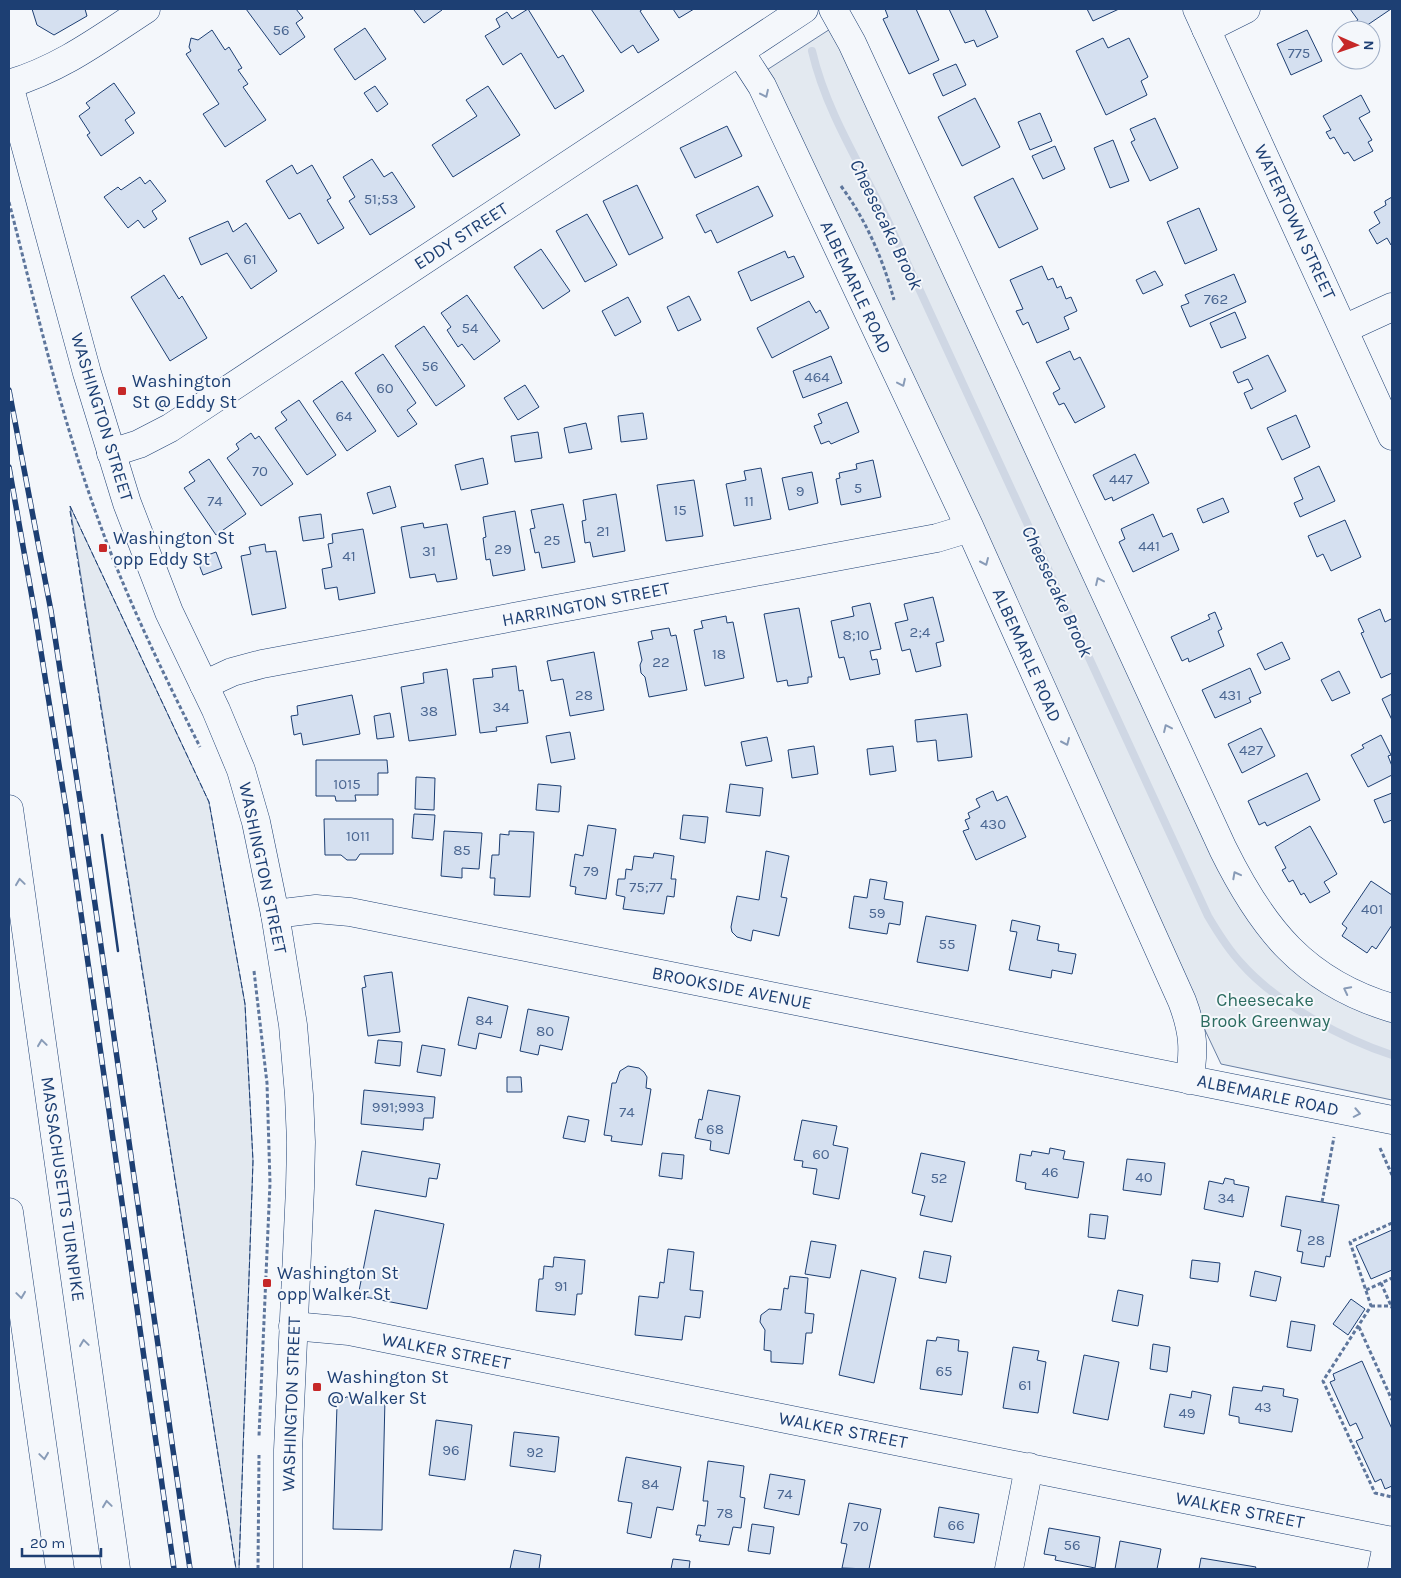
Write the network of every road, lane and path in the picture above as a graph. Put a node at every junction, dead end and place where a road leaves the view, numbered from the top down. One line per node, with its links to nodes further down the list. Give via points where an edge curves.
1 (146, 9): 7 (main road, via 64,62)
2 (804, 9): 6 (main road, EDDY STREET)
3 (832, 9): 19 (main road, one-way to 3, via 1351,992 1307,965 1274,933 1246,894 1218,840 852,43)
4 (1246, 9): 5 (main road)
5 (1201, 19): 10 (main road, WATERTOWN STREET)
6 (740, 52): 12 (main road, EDDY STREET, via 170,428 139,444); 13 (main road, ALBEMARLE ROAD, one-way to 13, via 762,86)
7 (9, 84): 12 (main road, WASHINGTON STREET)
8 (9, 202): 15 (path, WASHINGTON STREET, via 61,403 94,509 132,606)
9 (1392, 307): 10 (main road)
10 (1344, 329): 11 (main road, WATERTOWN STREET)
11 (1392, 436)
12 (111, 453): 14 (main road, WASHINGTON STREET, via 156,582)
13 (969, 526): 14 (main road, HARRINGTON STREET, via 937,538 262,664 232,672); 20 (main road, ALBEMARLE ROAD, one-way to 20, via 1182,1001 1194,1046)
14 (204, 685): 17 (main road, WASHINGTON STREET, via 246,785)
15 (204, 755)
16 (9, 809): 44 (main road, MASSACHUSETTS TURNPIKE, one-way to 16)
17 (275, 914): 20 (main road, BROOKSIDE AVENUE, via 316,909 350,912); 35 (main road, WASHINGTON STREET, via 299,1095 300,1188)
18 (254, 966): 38 (path, WASHINGTON STREET, via 267,1083 270,1183)
19 (1392, 1008)
20 (1189, 1080): 21 (main road, ALBEMARLE ROAD, one-way to 21)
21 (1392, 1120)
22 (1334, 1137): 25 (path)
23 (1380, 1148): 24 (path)
24 (1392, 1175)
25 (1322, 1202)
26 (9, 1212): 43 (main road, one-way to 43)
27 (1392, 1223): 28 (path)
28 (1376, 1230): 29 (path); 32 (path, via 1350,1242)
29 (1379, 1236)
30 (1392, 1278): 31 (path)
31 (1381, 1283): 32 (path); 34 (path)
32 (1366, 1290): 33 (path)
33 (1371, 1306): 34 (path); 36 (path)
34 (1392, 1307)
35 (293, 1326): 40 (main road, WALKER STREET, via 349,1332); 46 (main road, WASHINGTON STREET, via 287,1466)
36 (1358, 1326): 37 (path); 41 (path, via 1322,1381 1375,1493)
37 (1392, 1400)
38 (259, 1439)
39 (259, 1449): 45 (path, WASHINGTON STREET)
40 (1029, 1467): 42 (main road, WALKER STREET); 47 (main road)
41 (1392, 1497)
42 (1390, 1540): 48 (main road)
43 (60, 1569)
44 (116, 1569)
45 (258, 1569)
46 (288, 1569)
47 (1010, 1569)
48 (1382, 1569)

